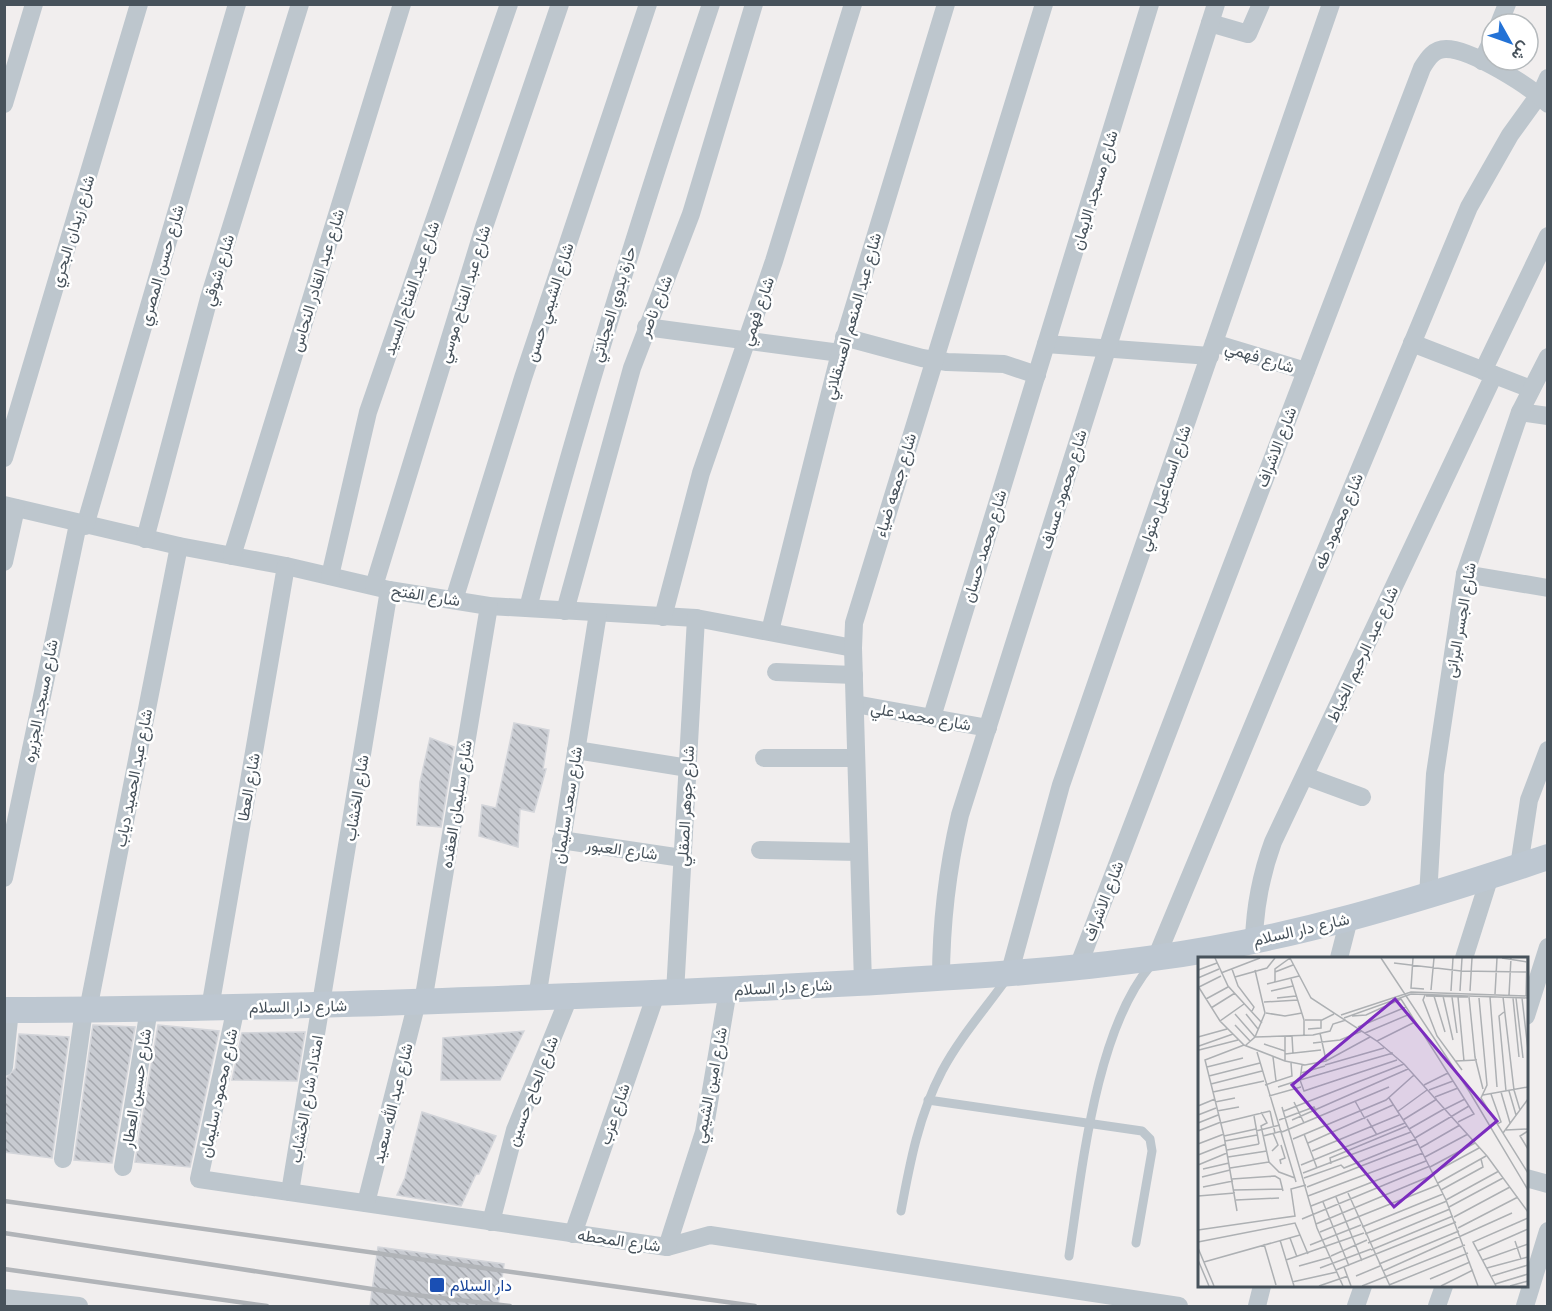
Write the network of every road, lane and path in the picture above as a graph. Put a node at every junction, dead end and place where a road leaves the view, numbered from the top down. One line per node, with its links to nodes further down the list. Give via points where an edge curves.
1 (34, 4): 22 (street)
2 (139, 4): 39 (street, شارع زيدان البحري)
3 (237, 4): 41 (street, شارع حسن المصري)
4 (300, 4): 42 (street, شارع شوقي, via 209,298)
5 (402, 4): 44 (street, شارع عبد القادر النحاس)
6 (509, 4): 48 (street, شارع عبد الفتاح السيد, via 368,412)
7 (560, 4): 49 (street, شارع عبد الفتاح موسي, via 484,227)
8 (648, 4): 51 (street, شارع الشيمي حسن, via 523,378)
9 (711, 4): 53 (street, حارة بدوي العجلاتي, via 566,459)
10 (754, 4): 24 (street, شارع ناصر, via 691,214)
11 (853, 4): 25 (street, شارع فهمي)
12 (946, 4): 28 (street, شارع عبد المنعم العسقلاني)
13 (1044, 4): 32 (street, شارع جمعه ضياء)
14 (1150, 4): 27 (street, شارع مسجد الايمان)
15 (1216, 4): 18 (street, شارع محمود عساف)
16 (1261, 4): 18 (street, via 1248,34)
17 (1332, 4): 30 (street, شارع اسماعيل متولي)
18 (1210, 23): 29 (street, شارع محمود عساف)
19 (1480, 61): 33 (street, شارع الاشراف, via 1445,49 1430,55 1422,68)
20 (1502, 72): 21 (street, شارع الاشراف)
21 (1544, 93): 26 (street, شارع محمود طه, via 1510,135 1469,207)
22 (4, 104)
23 (1548, 236): 34 (street, شارع عبد الرحيم الخياط)
24 (646, 327): 25 (street); 54 (street, شارع ناصر)
25 (748, 340): 28 (street); 56 (street, شارع فهمي, via 702,473)
26 (1412, 343): 34 (street); 86 (street, شارع محمود طه)
27 (1046, 344): 29 (street, شارع فهمي); 35 (street, شارع مسجد الايمان)
28 (842, 345): 32 (street); 58 (street, شارع عبد المنعم العسقلاني)
29 (1108, 348): 30 (street, شارع فهمي); 64 (street, شارع محمود عساف)
30 (1212, 350): 33 (street, شارع فهمي); 88 (street, شارع اسماعيل متولي, via 1061,785)
31 (1548, 357): 36 (street, شارع الجسر البرانى)
32 (934, 360): 35 (street, via 994,362); 59 (street, شارع جمعه ضياء, via 859,601)
33 (1306, 371): 87 (street, شارع الاشراف)
34 (1488, 373): 36 (street); 70 (street, شارع عبد الرحيم الخياط)
35 (1037, 375): 63 (street, شارع محمد حسان)
36 (1531, 389): 37 (street, شارع الجسر البرانى)
37 (1520, 412): 38 (street); 47 (street, شارع الجسر البرانى)
38 (1548, 416)
39 (4, 458)
40 (10, 507): 41 (street, شارع الفتح); 45 (street)
41 (81, 525): 42 (street, شارع الفتح); 79 (street, شارع مسجد الجزيره)
42 (145, 539): 43 (street, شارع الفتح)
43 (179, 546): 44 (street, شارع الفتح); 101 (street, شارع عبد الحميد دياب)
44 (232, 556): 46 (street, شارع الفتح)
45 (4, 562)
46 (286, 566): 48 (street, شارع الفتح); 98 (street, شارع العطا)
47 (1465, 574): 50 (street); 80 (street, شارع الجسر البرانى, via 1435,774)
48 (330, 576): 49 (street, شارع الفتح)
49 (382, 588): 51 (street, شارع الفتح); 96 (street, شارع الخشاب)
50 (1548, 588)
51 (454, 600): 52 (street, شارع الفتح)
52 (489, 606): 53 (street, شارع الفتح); 95 (street, شارع سليمان العقده)
53 (528, 608): 54 (street, شارع الفتح)
54 (565, 610): 55 (street, شارع الفتح)
55 (598, 613): 56 (street, شارع الفتح); 65 (street, شارع سعد سليمان)
56 (663, 616): 57 (street, شارع الفتح)
57 (696, 618): 58 (street, شارع الفتح); 69 (street, شارع جوهر الصقلي)
58 (770, 631): 59 (street, شارع الفتح)
59 (853, 648): 61 (street, شارع جمعه ضياء)
60 (776, 672): 61 (street)
61 (854, 675): 62 (street, شارع جمعه ضياء)
62 (855, 704): 63 (street, شارع محمد علي); 68 (street, شارع جمعه ضياء)
63 (932, 717): 64 (street, شارع محمد علي)
64 (988, 728): 89 (street, شارع محمود عساف, via 960,815 948,868 941,921)
65 (576, 750): 69 (street); 72 (street, شارع سعد سليمان)
66 (1548, 750): 77 (street, via 1529,800)
67 (764, 758): 68 (street)
68 (856, 758): 74 (street, شارع جمعه ضياء)
69 (688, 768): 76 (street, شارع جوهر الصقلي)
70 (1305, 776): 71 (street); 82 (street, شارع عبد الرحيم الخياط, via 1261,874)
71 (1362, 797)
72 (561, 840): 76 (street, شارع العبور); 94 (street, شارع سعد سليمان)
73 (760, 850): 74 (street)
74 (859, 852): 90 (street, شارع جمعه ضياء)
75 (1548, 857): 77 (main road, شارع دار السلام)
76 (682, 858): 92 (street, شارع جوهر الصقلي)
77 (1519, 866): 78 (main road, شارع دار السلام)
78 (1490, 876): 80 (main road, شارع دار السلام); 85 (street)
79 (4, 878)
80 (1428, 897): 81 (main road, شارع دار السلام)
81 (1348, 919): 82 (main road, شارع دار السلام); 84 (street)
82 (1254, 940): 86 (main road, شارع دار السلام)
83 (1548, 947): 102 (street)
84 (1339, 957)
85 (1464, 957)
86 (1156, 958): 87 (main road, شارع دار السلام); 105 (lane, via 1128,997 1118,1020)
87 (1078, 967): 88 (main road, شارع دار السلام)
88 (1009, 975): 89 (main road, شارع دار السلام); 104 (lane, via 943,1069)
89 (941, 979): 90 (main road, شارع دار السلام)
90 (863, 982): 91 (main road, شارع دار السلام)
91 (728, 990): 92 (main road, شارع دار السلام); 118 (street, شارع امين الشيمي, via 704,1132)
92 (665, 993): 93 (main road, شارع دار السلام); 116 (street, شارع عزب)
93 (569, 997): 94 (main road, شارع دار السلام); 114 (street, شارع الحاج حسين, via 515,1130)
94 (537, 998): 95 (main road, شارع دار السلام)
95 (420, 1002): 96 (main road, شارع دار السلام); 112 (street, شارع عبد الله سعيد)
96 (322, 1006): 97 (main road, شارع دار السلام); 111 (street, امتداد شارع الخشاب)
97 (236, 1007): 98 (main road, شارع دار السلام); 109 (street, شارع محمود سليمان)
98 (210, 1008): 99 (main road, شارع دار السلام)
99 (149, 1009): 101 (main road, شارع دار السلام); 107 (street, شارع حسين العطار)
100 (7, 1010): 101 (main road, شارع دار السلام); 103 (street)
101 (86, 1010): 106 (street, شارع عبد الحميد دياب)
102 (1528, 1013)
103 (4, 1067)
104 (928, 1100): 105 (lane); 113 (lane, via 913,1145)
105 (1090, 1122): 117 (lane, via 1142,1131 1150,1139 1152,1150); 119 (lane)
106 (63, 1159)
107 (123, 1167)
108 (1528, 1178): 110 (street)
109 (199, 1179): 111 (street, شارع المحطه)
110 (1548, 1184)
111 (290, 1192): 112 (street, شارع المحطه)
112 (366, 1203): 114 (street, شارع المحطه)
113 (901, 1211)
114 (491, 1222): 116 (street, شارع المحطه)
115 (1548, 1231): 129 (street)
116 (573, 1234): 118 (street, شارع المحطه)
117 (1136, 1243)
118 (667, 1247): 125 (street, شارع المحطه, via 710,1235)
119 (1069, 1256)
120 (1262, 1287): 126 (street)
121 (1363, 1287): 127 (street)
122 (1444, 1287): 128 (street)
123 (4, 1298): 124 (street)
124 (79, 1306)
125 (1179, 1306)
126 (1257, 1306)
127 (1356, 1306)
128 (1437, 1306)
129 (1525, 1306)

